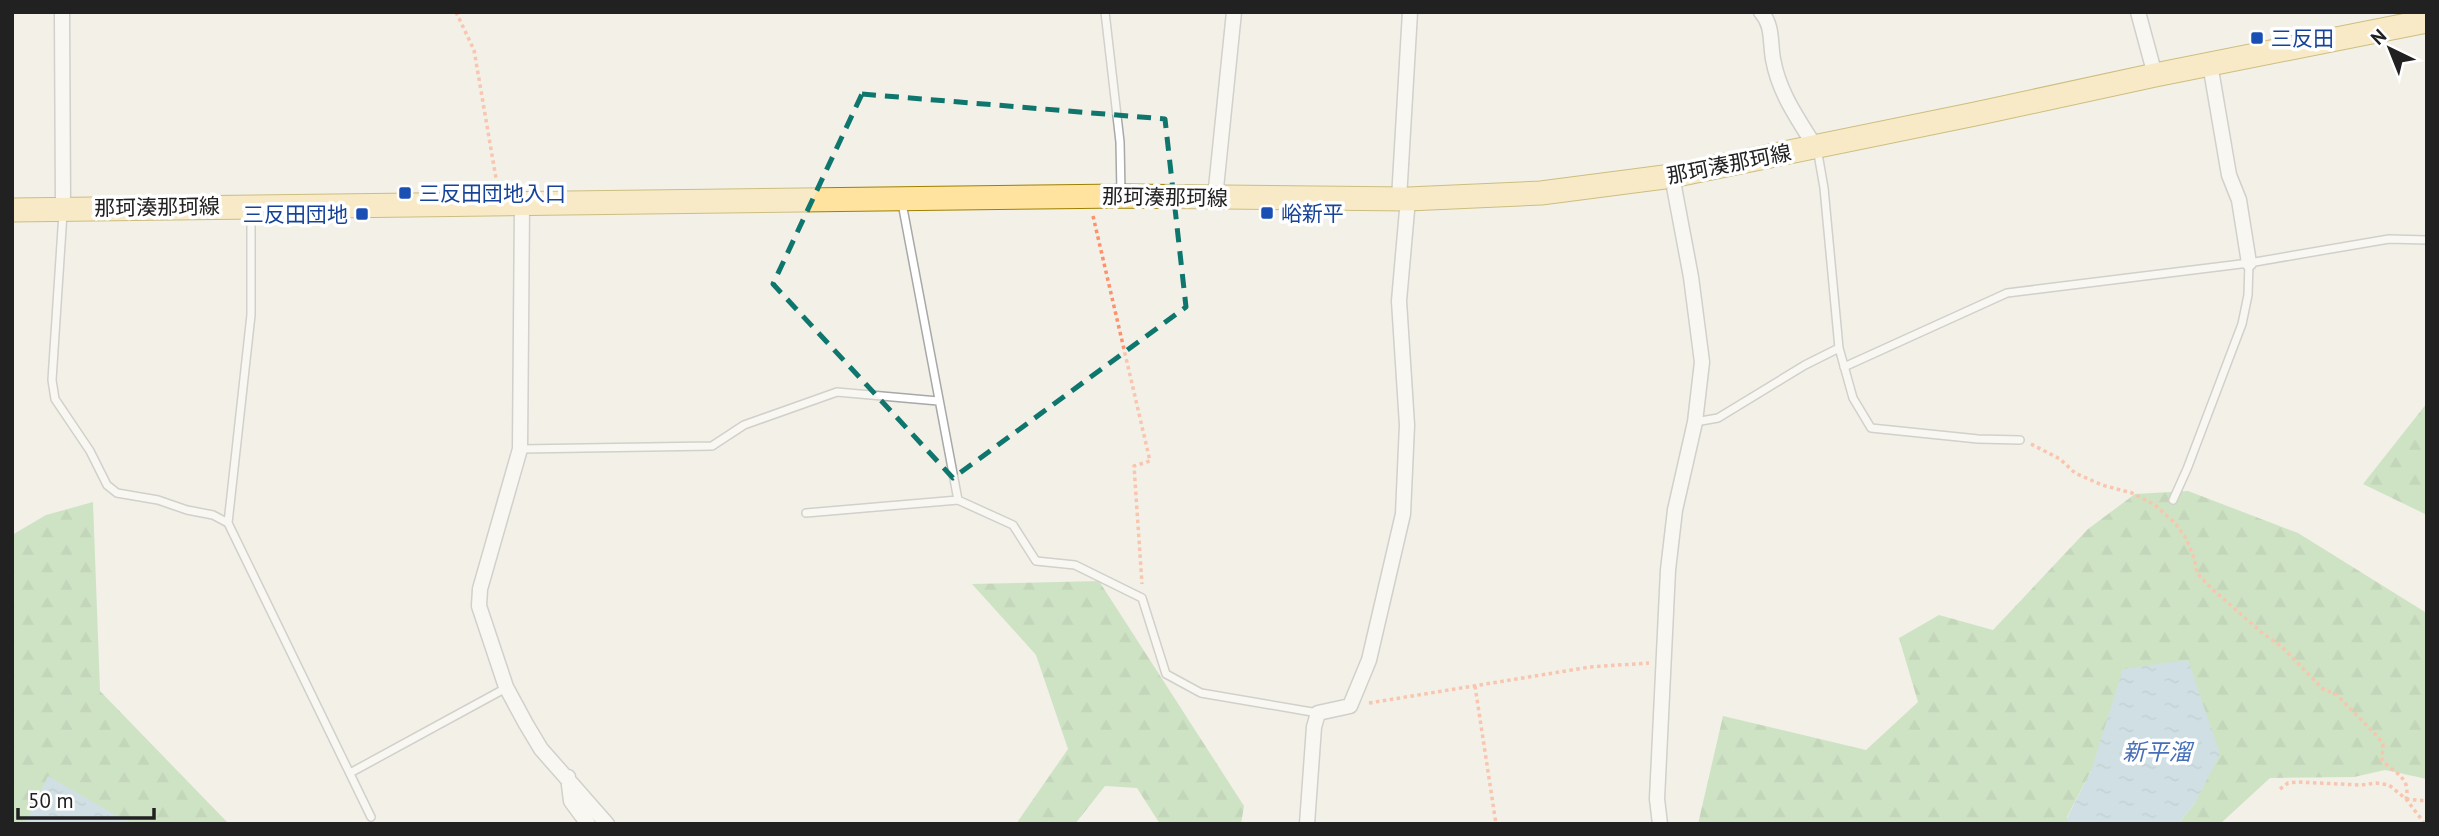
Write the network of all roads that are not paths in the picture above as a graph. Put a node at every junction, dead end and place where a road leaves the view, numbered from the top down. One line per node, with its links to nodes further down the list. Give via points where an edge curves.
1 (62, 12): 18 (street)
2 (1105, 12): 12 (lane)
3 (1234, 12): 13 (street)
4 (1410, 12): 15 (street)
5 (1761, 12): 10 (street, via 1769,20 1782,92)
6 (2138, 12): 9 (street)
7 (2427, 21): 8 (main road, 那珂湊那珂線)
8 (2210, 64): 9 (main road, 那珂湊那珂線); 21 (street)
9 (2155, 75): 10 (main road, 那珂湊那珂線)
10 (1816, 148): 11 (main road, 那珂湊那珂線); 22 (lane)
11 (1672, 176): 15 (main road, 那珂湊那珂線, via 1541,194); 25 (street, via 1702,362)
12 (1122, 196): 13 (main road, 那珂湊那珂線); 14 (main road, 那珂湊那珂線)
13 (1216, 198): 15 (main road, 那珂湊那珂線)
14 (901, 199): 16 (main road, 那珂湊那珂線); 24 (lane)
15 (1404, 199): 33 (street, via 1399,301 1407,425 1403,514 1369,660 1350,706)
16 (511, 204): 17 (main road, 那珂湊那珂線); 27 (street)
17 (251, 206): 18 (main road, 那珂湊那珂線); 31 (lane, via 251,315)
18 (63, 208): 19 (main road, 那珂湊那珂線); 31 (lane, via 52,380 55,399 107,485 117,493 158,500)
19 (12, 210)
20 (2427, 240): 21 (lane, via 2389,239)
21 (2249, 263): 23 (lane, via 2007,293); 29 (lane, via 2242,324)
22 (1839, 348): 23 (lane); 25 (lane, via 1718,418)
23 (1844, 367): 26 (lane, via 1853,398 1871,428)
24 (938, 401): 27 (lane, via 837,392 744,425 712,446); 28 (lane)
25 (1695, 422): 40 (street, via 1675,510 1668,570 1657,799)
26 (2020, 440)
27 (520, 449): 32 (street, via 479,606)
28 (958, 500): 30 (lane); 33 (lane, via 1013,525 1035,561 1075,565 1142,598 1166,674 1201,693)
29 (2173, 500)
30 (806, 513)
31 (228, 523): 34 (lane)
32 (506, 687): 34 (lane); 35 (street, via 541,749)
33 (1318, 713): 39 (street)
34 (350, 773): 36 (lane)
35 (568, 777): 37 (street, via 571,801); 38 (street)
36 (371, 817)
37 (588, 824)
38 (607, 824)
39 (1307, 824)
40 (1660, 824)

